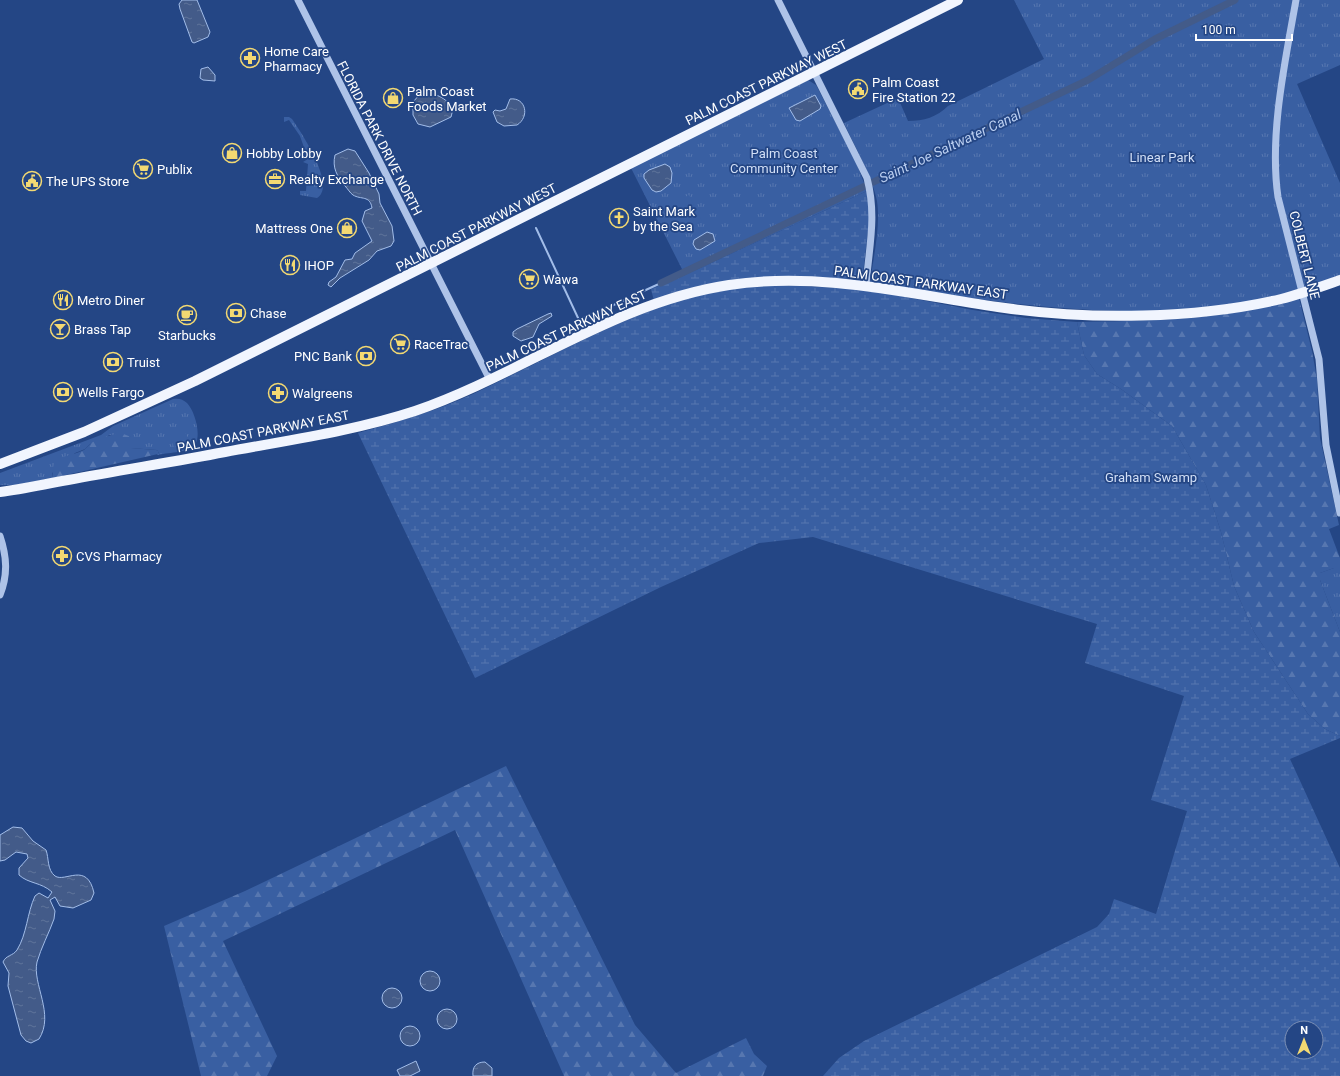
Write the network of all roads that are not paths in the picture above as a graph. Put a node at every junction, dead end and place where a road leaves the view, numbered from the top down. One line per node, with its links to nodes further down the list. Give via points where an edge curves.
1 (298, 0): 6 (street, FLORIDA PARK DRIVE NORTH)
2 (778, 0): 5 (street)
3 (958, 0): 5 (main road, PALM COAST PARKWAY WEST)
4 (1296, 0): 9 (street, COLBERT LANE, via 1274,162 1278,197)
5 (813, 72): 6 (main road, PALM COAST PARKWAY WEST); 8 (street, via 862,166 868,186 873,215)
6 (430, 265): 10 (street, FLORIDA PARK DRIVE NORTH); 11 (main road, PALM COAST PARKWAY WEST, via 165,396 84,432)
7 (1340, 280): 9 (main road, PALM COAST PARKWAY EAST)
8 (866, 285): 9 (main road, PALM COAST PARKWAY EAST, via 1021,310 1089,315 1222,310); 10 (main road, PALM COAST PARKWAY EAST, via 784,280 745,283 696,292 623,316)
9 (1302, 293): 13 (street, COLBERT LANE, via 1319,359 1326,445)
10 (490, 380): 12 (main road, PALM COAST PARKWAY EAST, via 414,411 357,427)
11 (0, 464)
12 (2, 493)
13 (1340, 513)
14 (0, 536): 15 (street, via 6,564 5,581)
15 (0, 595)

